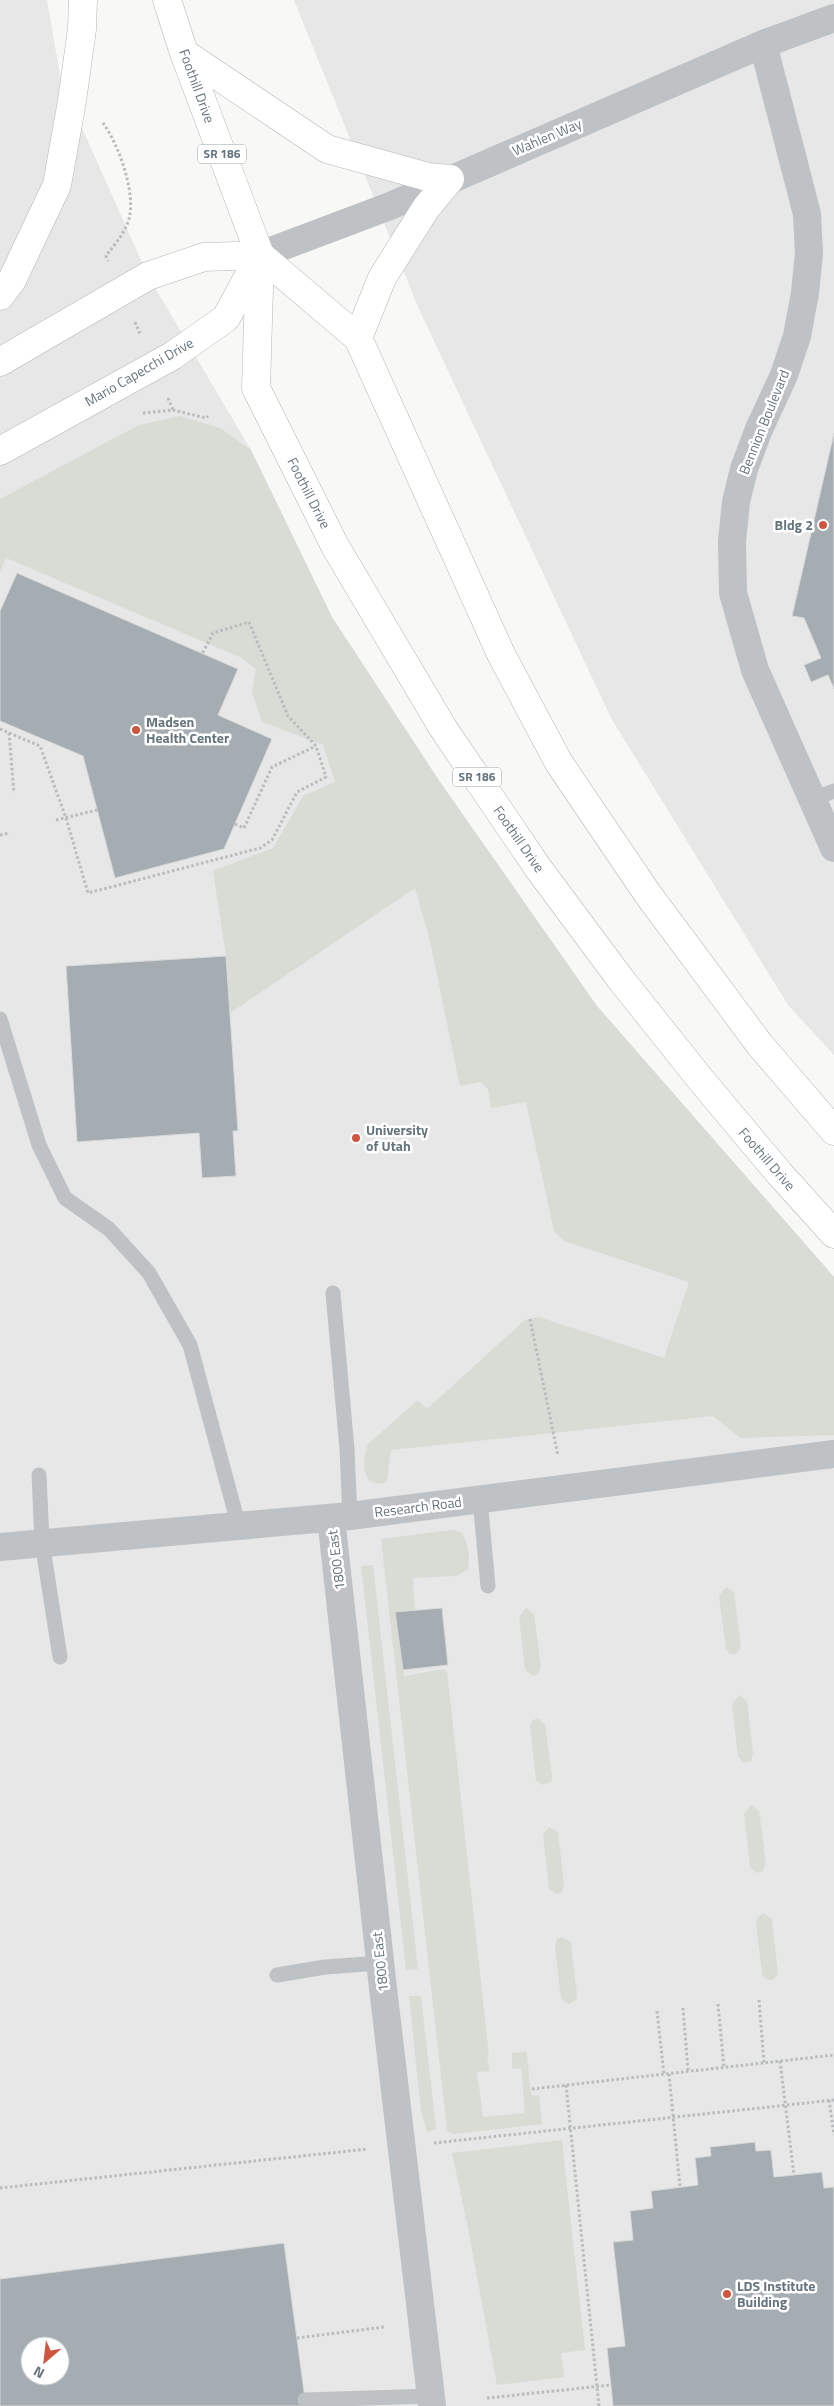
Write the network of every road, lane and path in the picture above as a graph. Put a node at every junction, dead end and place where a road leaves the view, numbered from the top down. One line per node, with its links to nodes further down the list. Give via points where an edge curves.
1 (83, 0): 10 (main road, via 72,101 57,184 12,280)
2 (167, 0): 5 (main road, Foothill Drive / SR 186)
3 (834, 18): 4 (street, Wahlen Way)
4 (762, 44): 7 (street, Wahlen Way); 23 (street, Bennion Boulevard, via 807,214 808,253 797,336 744,469 736,502 732,541 733,592 755,670)
5 (184, 53): 7 (main road, via 326,149 428,177); 8 (main road, Foothill Drive / SR 186)
6 (101, 120): 9 (path, via 112,135 131,190 129,219)
7 (450, 179): 8 (street, Wahlen Way, via 390,206); 11 (main road, via 426,208 382,278)
8 (260, 255): 11 (main road, Foothill Drive / SR 186); 12 (main road, via 204,257 148,276); 17 (main road, Mario Capecchi Drive, via 226,318 172,356); 33 (main road, Foothill Drive / SR 186, via 256,388 340,554 443,728 544,875 700,1080)
9 (106, 256)
10 (0, 296)
11 (358, 338): 32 (main road, Foothill Drive / SR 186, via 501,654 560,763 647,893 760,1045)
12 (0, 362)
13 (170, 401): 14 (path)
14 (173, 410): 15 (path); 16 (path)
15 (138, 415)
16 (208, 416)
17 (0, 451)
18 (202, 654): 21 (path, via 213,634 249,622 288,716)
19 (0, 729): 20 (path)
20 (9, 733): 22 (path); 25 (path, via 40,746)
21 (316, 746): 25 (path, via 326,777 297,792 272,840 243,853 88,893); 27 (path, via 272,767 244,828)
22 (14, 793)
23 (824, 795): 30 (street, Bennion Boulevard)
24 (97, 810): 25 (path)
25 (66, 818): 26 (path)
26 (56, 820)
27 (235, 824)
28 (10, 833): 29 (path)
29 (0, 835)
30 (834, 848)
31 (0, 1019): 41 (lane, via 39,1145 66,1198 109,1230 149,1273 190,1345)
32 (834, 1131)
33 (834, 1234)
34 (334, 1293): 40 (lane, via 347,1449)
35 (530, 1319): 38 (path)
36 (834, 1454): 38 (street, Research Road)
37 (39, 1475): 42 (lane)
38 (565, 1489): 39 (street, Research Road)
39 (480, 1499): 40 (street, Research Road); 44 (lane)
40 (340, 1517): 41 (street, Research Road); 46 (street, 1800 East)
41 (239, 1527): 42 (street, Research Road)
42 (42, 1542): 43 (street, Research Road); 45 (lane)
43 (0, 1546)
44 (488, 1586)
45 (60, 1656)
46 (380, 1963): 47 (lane); 77 (street, 1800 East)
47 (277, 1975)
48 (759, 2000): 54 (path)
49 (718, 2004): 55 (path)
50 (683, 2008): 56 (path)
51 (657, 2011): 57 (path)
52 (834, 2055): 53 (path)
53 (780, 2061): 54 (path); 62 (path)
54 (764, 2063): 55 (path)
55 (724, 2068): 56 (path)
56 (688, 2071): 58 (path)
57 (664, 2074): 58 (path); 59 (path)
58 (669, 2074): 63 (path)
59 (566, 2086): 60 (path); 64 (path)
60 (532, 2089)
61 (832, 2100): 62 (path); 65 (path)
62 (785, 2105): 63 (path); 68 (path)
63 (673, 2117): 64 (path); 69 (path)
64 (568, 2129): 66 (path); 74 (path)
65 (834, 2134)
66 (431, 2143)
67 (376, 2149): 70 (path)
68 (794, 2175)
69 (680, 2187)
70 (0, 2188)
71 (384, 2327): 72 (path)
72 (297, 2338)
73 (611, 2385): 74 (path)
74 (597, 2387): 75 (path); 78 (path)
75 (487, 2398)
76 (305, 2400): 77 (lane)
77 (432, 2401)
78 (599, 2406)

